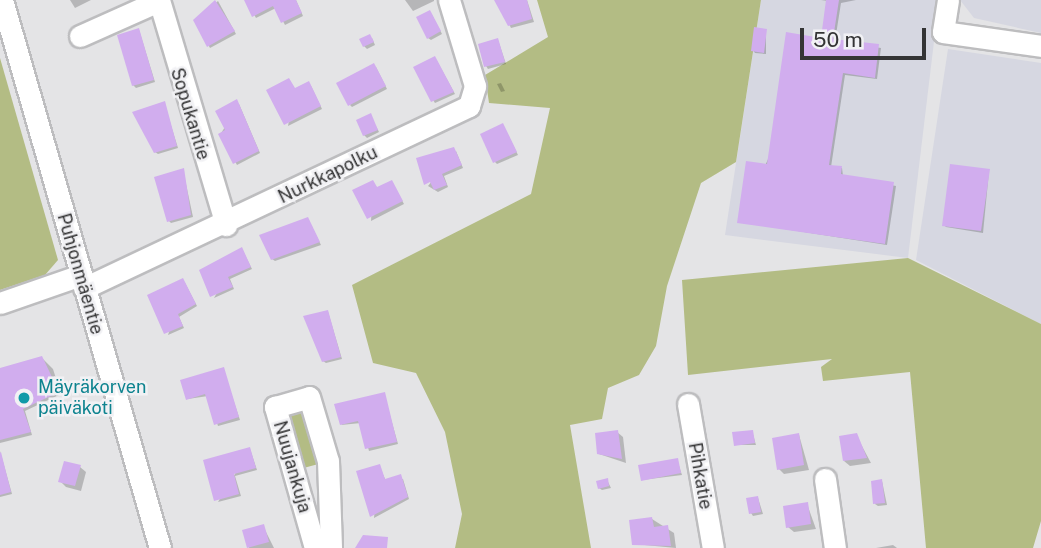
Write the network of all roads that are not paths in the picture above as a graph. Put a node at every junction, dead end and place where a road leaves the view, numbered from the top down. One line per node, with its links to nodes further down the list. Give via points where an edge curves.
1 (2, 0): 8 (street, Puhjonmäentie)
2 (449, 0): 7 (street, Nurkkapolku, via 475,100)
3 (947, 0): 6 (street, via 943,32)
4 (157, 1): 5 (street, Sopukantie); 7 (street, Sopukantie)
5 (80, 36)
6 (1041, 46)
7 (226, 225): 8 (street, Nurkkapolku)
8 (83, 282): 9 (street, Nurkkapolku); 12 (street, Puhjonmäentie)
9 (0, 303)
10 (688, 404): 15 (street, Pihkatie)
11 (825, 479): 16 (street)
12 (160, 548)
13 (315, 548): 14 (street, Nuujankuja, via 275,407 309,397 328,461)
14 (331, 548)
15 (713, 548)
16 (835, 548)

